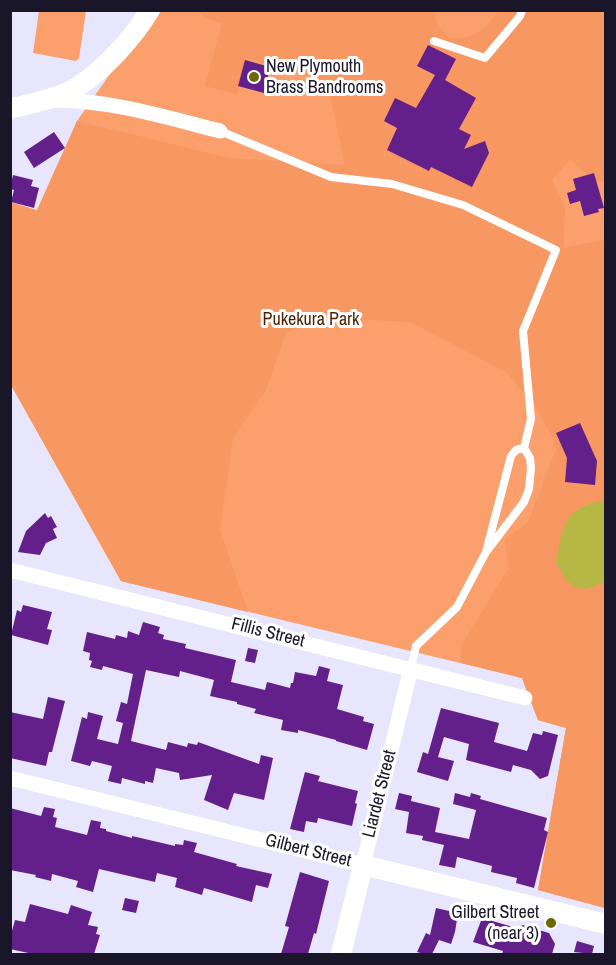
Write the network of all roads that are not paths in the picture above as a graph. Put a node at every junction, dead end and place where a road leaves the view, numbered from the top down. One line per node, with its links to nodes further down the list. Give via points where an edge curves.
1 (150, 10): 4 (street, via 109,60 76,87)
2 (522, 10): 3 (lane, via 485,58)
3 (434, 40)
4 (44, 100): 5 (street); 6 (street, via 137,110)
5 (10, 108)
6 (220, 131): 7 (lane, via 331,177 392,184 463,205 556,250 523,332 531,419)
7 (524, 448): 8 (lane, via 511,456); 8 (lane, via 530,458 529,489 524,502)
8 (486, 552): 10 (lane, via 457,607 416,646)
9 (10, 570): 10 (street, Fillis Street)
10 (411, 668): 11 (street, Fillis Street); 13 (street, Liardet Street)
11 (525, 698)
12 (10, 778): 13 (street, Gilbert Street)
13 (363, 865): 14 (street, Gilbert Street); 15 (street, Liardet Street)
14 (606, 924)
15 (341, 954)

